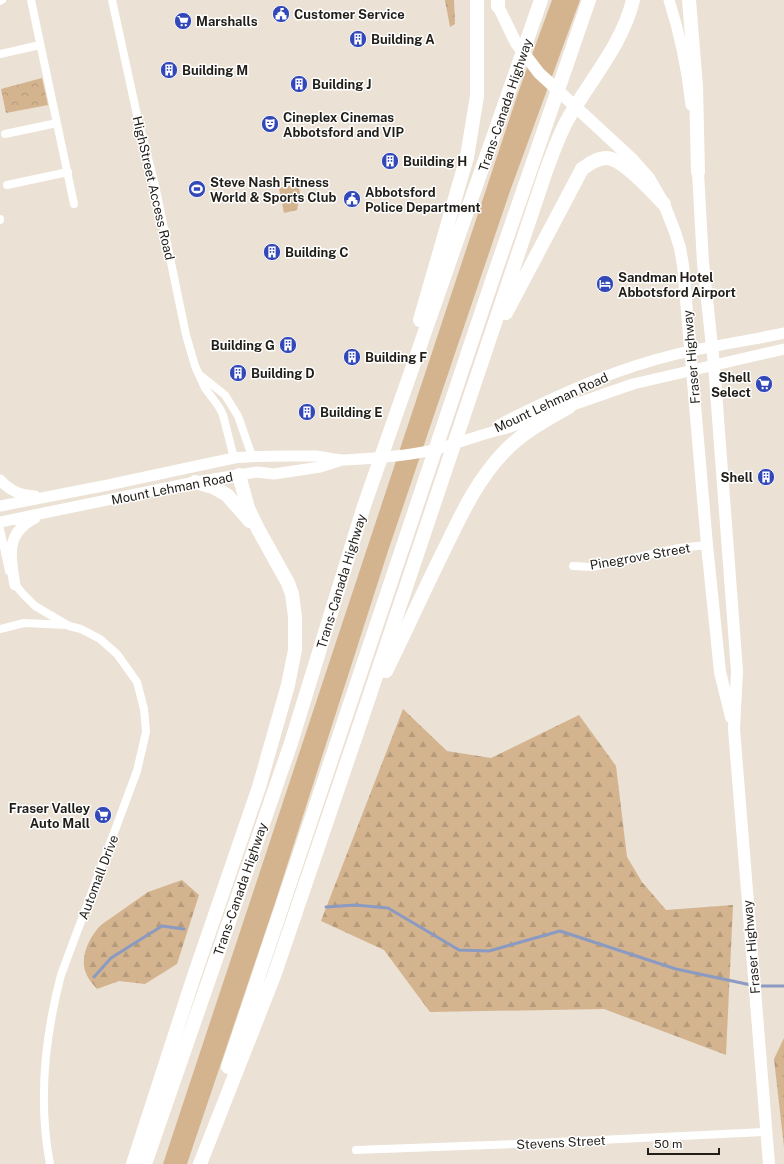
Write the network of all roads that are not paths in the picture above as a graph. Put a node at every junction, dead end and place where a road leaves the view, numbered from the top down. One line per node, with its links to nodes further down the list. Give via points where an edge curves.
1 (30, 0): 10 (street)
2 (112, 0): 26 (street, HighStreet Access Road, via 155,185 186,335)
3 (477, 0): 38 (highway, via 477,96 467,157)
4 (541, 0): 38 (highway, Trans-Canada Highway)
5 (589, 0): 55 (highway, via 494,275)
6 (633, 0): 24 (highway, via 622,31 558,139)
7 (669, 0): 15 (main road, Fraser Highway, via 684,60)
8 (689, 0): 15 (highway, via 696,87)
9 (497, 2): 18 (main road, Fraser Highway, via 516,43 528,59 552,86 632,159 649,178)
10 (40, 45): 11 (street); 12 (street)
11 (0, 54)
12 (57, 123): 13 (street); 14 (street)
13 (5, 134)
14 (68, 172): 16 (street); 17 (street)
15 (698, 172): 20 (main road, Fraser Highway, via 703,263)
16 (7, 186)
17 (74, 204)
18 (664, 204): 22 (main road, Fraser Highway, via 680,248); 24 (highway, via 624,165 613,160 594,160 582,169 515,293)
19 (784, 333): 20 (main road, Mount Lehman Road)
20 (712, 348): 22 (main road, Mount Lehman Road); 23 (main road, Fraser Highway)
21 (784, 349): 23 (main road, Mount Lehman Road)
22 (691, 352): 25 (main road, Fraser Highway); 28 (main road, Mount Lehman Road, via 652,361 591,381)
23 (714, 365): 25 (main road, Mount Lehman Road); 49 (main road, Fraser Highway, via 737,671)
24 (480, 367): 48 (highway)
25 (692, 370): 27 (main road, Mount Lehman Road, via 633,384); 43 (main road, Fraser Highway)
26 (200, 375): 29 (street, via 226,394 238,416); 30 (street, HighStreet Access Road, via 205,388 223,415)
27 (569, 407): 28 (main road, Mount Lehman Road); 48 (highway, via 536,425 516,441 481,480 461,515)
28 (482, 434): 31 (main road, Mount Lehman Road, via 420,452)
29 (252, 456): 30 (main road, Mount Lehman Road); 31 (main road, Mount Lehman Road, via 317,456); 32 (main road)
30 (234, 458): 33 (main road); 36 (main road, Mount Lehman Road)
31 (344, 460): 32 (main road, Mount Lehman Road, via 320,467 274,474)
32 (257, 472): 33 (main road, Mount Lehman Road)
33 (239, 475): 35 (main road, Mount Lehman Road); 42 (highway, via 248,508)
34 (0, 480): 36 (main road, via 15,492)
35 (195, 482): 39 (main road, Mount Lehman Road); 42 (highway, via 227,494)
36 (45, 496): 37 (main road, Mount Lehman Road)
37 (0, 506)
38 (364, 506): 54 (highway, Trans-Canada Highway, via 290,743)
39 (48, 512): 40 (main road, Mount Lehman Road); 45 (main road, via 26,523 14,536 12,564)
40 (0, 522)
41 (0, 529): 45 (street, Automall Drive, via 5,559)
42 (258, 529): 53 (highway, via 288,583 294,606 295,650 288,685 259,787)
43 (708, 545): 44 (street, Pinegrove Street, via 679,548 592,567); 49 (main road, Fraser Highway, via 720,672)
44 (573, 566)
45 (15, 585): 46 (street, Automall Drive, via 35,606)
46 (69, 626): 47 (street, Automall Drive, via 24,624); 52 (street, Automall Drive, via 100,639 117,654 138,682 146,732 137,771 61,975 54,1003 44,1087)
47 (0, 629)
48 (361, 721): 56 (highway, via 274,976)
49 (734, 729): 50 (main road, Fraser Highway)
50 (766, 1132): 51 (street, Stevens Street); 57 (main road, Fraser Highway)
51 (356, 1150)
52 (50, 1164)
53 (133, 1164)
54 (146, 1164)
55 (196, 1164)
56 (200, 1164)
57 (769, 1164)

